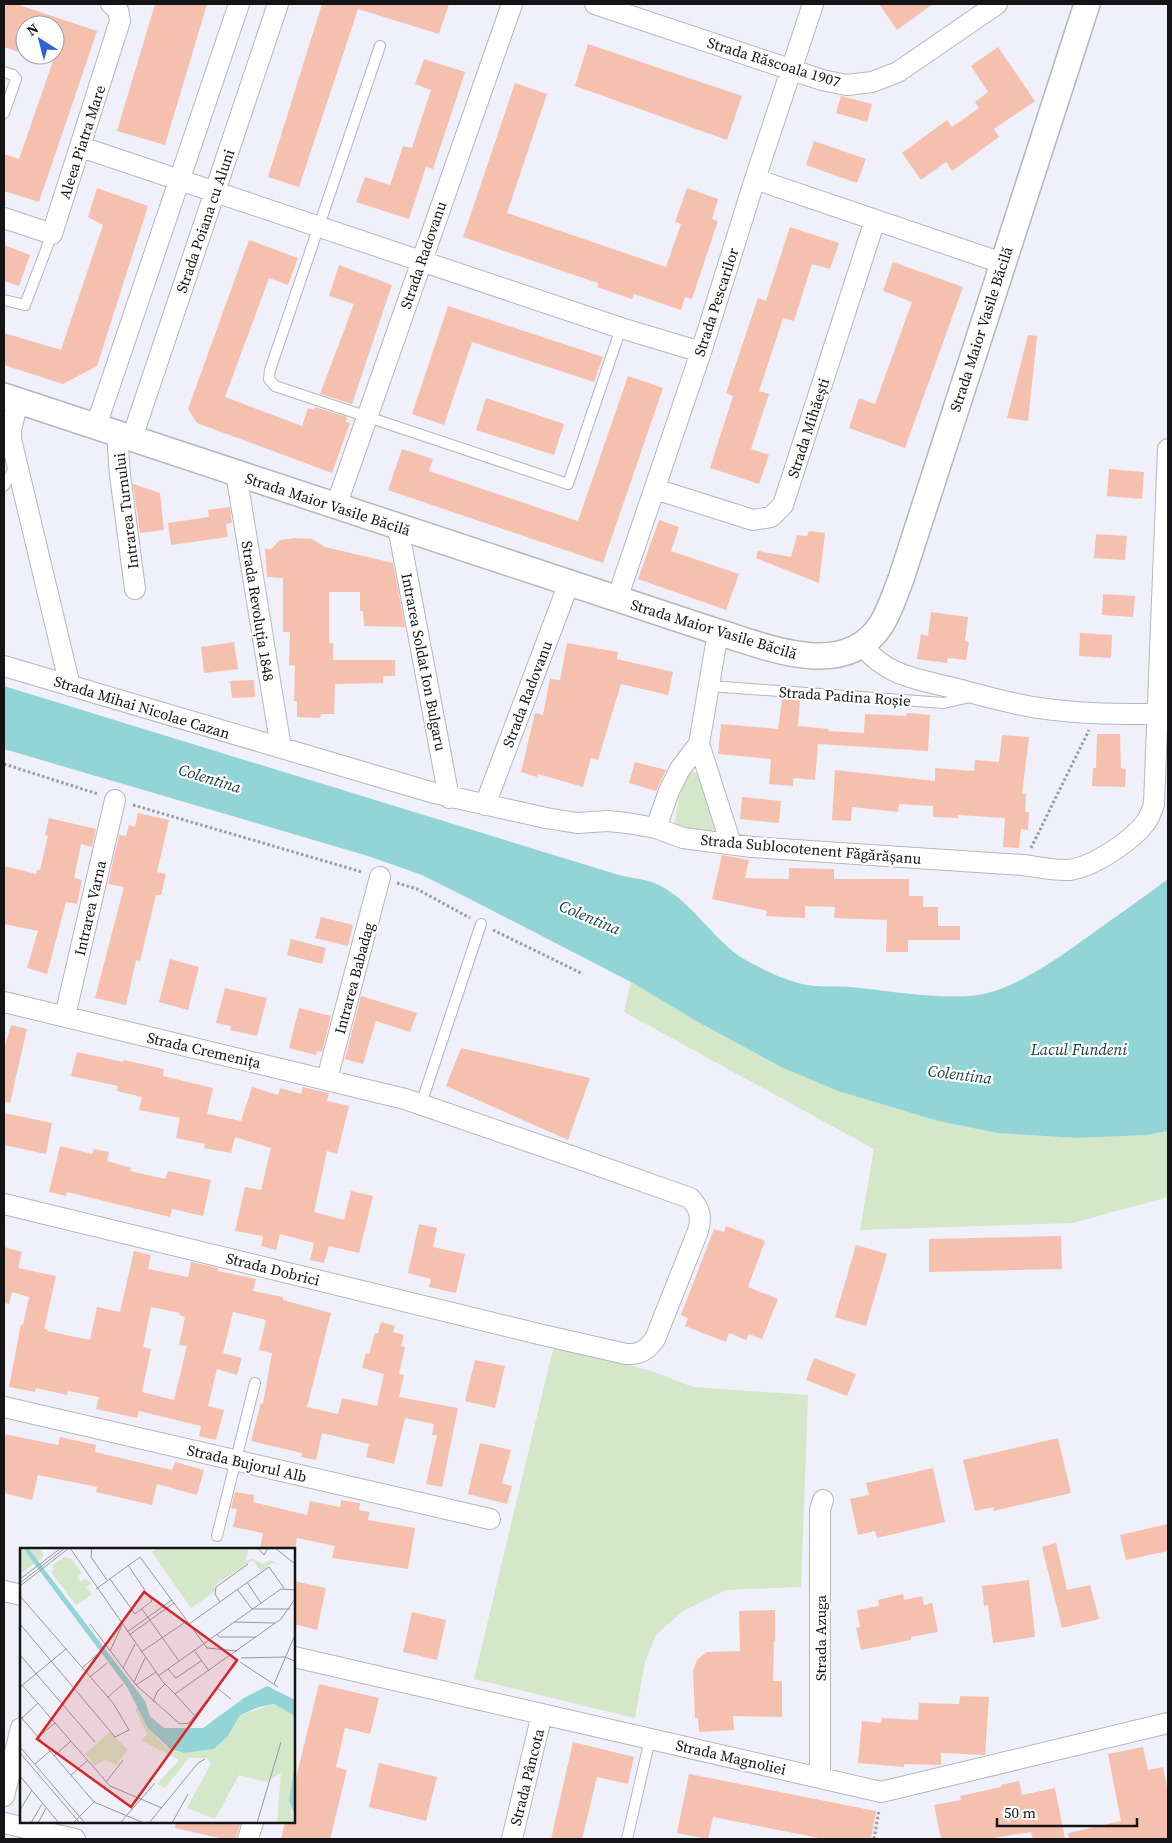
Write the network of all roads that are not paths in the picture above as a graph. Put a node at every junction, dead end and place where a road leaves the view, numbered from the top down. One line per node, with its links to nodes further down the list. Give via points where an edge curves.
1 (111, 4): 13 (street, Aleea Piatra Mare, via 118,10 120,21)
2 (239, 4): 15 (street)
3 (278, 4): 16 (street, Strada Poiana cu Aluni)
4 (512, 4): 21 (street, Strada Radovanu)
5 (595, 4): 10 (street, Strada Răscoala 1907)
6 (813, 4): 10 (street, Strada Pescarilor)
7 (997, 4): 10 (street, Strada Răscoala 1907, via 898,72 872,82 847,85)
8 (1087, 4): 22 (street, Strada Maior Vasile Băcilă)
9 (380, 46): 19 (lane)
10 (791, 70): 14 (street, Strada Pescarilor)
11 (4, 72): 12 (lane, via 16,79)
12 (4, 113)
13 (80, 147): 15 (street); 20 (street, Aleea Piatra Mare)
14 (755, 178): 18 (street); 25 (street, Strada Pescarilor)
15 (179, 180): 16 (street); 28 (street)
16 (215, 192): 19 (street); 28 (street, Strada Poiana cu Aluni)
17 (4, 218): 20 (street)
18 (875, 220): 22 (street); 33 (street, Strada Mihăești, via 783,505 778,512 771,517 753,520)
19 (319, 227): 21 (street); 27 (lane, via 269,379 275,386)
20 (52, 234): 23 (lane, via 25,305)
21 (421, 261): 24 (street); 27 (street, Strada Radovanu)
22 (1002, 263): 40 (street, Strada Maior Vasile Băcilă, via 901,579 880,626)
23 (4, 300)
24 (622, 328): 25 (street); 27 (lane, via 568,484)
25 (701, 352): 33 (street, Strada Pescarilor)
26 (11, 398): 28 (street, Strada Maior Vasile Băcilă); 30 (street, via 11,439)
27 (367, 416): 34 (street, Strada Radovanu)
28 (115, 433): 31 (street, Strada Maior Vasile Băcilă); 37 (street, Intrarea Turnului)
29 (1168, 449): 45 (street, Strada Sublocotenent Făgărășanu)
30 (17, 464): 32 (lane); 42 (street)
31 (236, 473): 34 (street, Strada Maior Vasile Băcilă); 47 (street, Strada Revoluția 1848)
32 (4, 486)
33 (654, 489): 38 (street, Strada Pescarilor)
34 (336, 506): 35 (street, Strada Maior Vasile Băcilă)
35 (398, 527): 36 (street, Strada Maior Vasile Băcilă); 48 (street, Intrarea Soldat Ion Bulgaru)
36 (569, 583): 38 (street, Strada Maior Vasile Băcilă); 50 (street, Strada Radovanu)
37 (135, 589)
38 (617, 599): 39 (street, Strada Maior Vasile Băcilă)
39 (718, 632): 40 (street, Strada Maior Vasile Băcilă, via 805,656 823,657); 43 (street)
40 (862, 645): 44 (street, Strada Padina Roșie, via 884,667)
41 (4, 666): 42 (street, Strada Mihai Nicolae Cazan)
42 (70, 686): 47 (street, Strada Mihai Nicolae Cazan)
43 (710, 686): 44 (lane, Strada Padina Roșie, via 944,703); 46 (street)
44 (980, 695): 45 (street, Strada Padina Roșie, via 1037,708 1097,714)
45 (1157, 714): 52 (street, Strada Sublocotenent Făgărășanu, via 1154,804 1146,821 1136,833 1080,868 1067,870)
46 (700, 744): 51 (street, via 680,769); 52 (street)
47 (280, 748): 48 (street, Strada Sublocotenent Făgărășanu)
48 (449, 798): 50 (street, Strada Sublocotenent Făgărășanu)
49 (116, 800): 56 (street, Intrarea Varna)
50 (485, 805): 51 (street, Strada Sublocotenent Făgărășanu, via 577,823 608,822)
51 (656, 828): 52 (street, Strada Sublocotenent Făgărășanu, via 683,838)
52 (731, 844)
53 (380, 877): 57 (street, Intrarea Babadag)
54 (481, 924): 58 (lane)
55 (4, 1002): 56 (street, Strada Cremenița)
56 (65, 1016): 57 (street, Strada Cremenița)
57 (327, 1079): 58 (street, Strada Cremenița)
58 (413, 1101): 59 (street, Strada Dobrici, via 690,1198 701,1213 698,1230 655,1338 645,1351 626,1354 543,1335)
59 (4, 1204)
60 (255, 1383): 62 (lane)
61 (4, 1408): 62 (street, Strada Bujorul Alb)
62 (236, 1461): 64 (street, Strada Bujorul Alb); 65 (lane)
63 (823, 1500): 73 (street, Strada Azuga, via 820,1510)
64 (490, 1519)
65 (218, 1536)
66 (4, 1591): 67 (street)
67 (20, 1595)
68 (295, 1657): 69 (street, Strada Magnoliei)
69 (542, 1714): 72 (street, Strada Magnoliei); 79 (street, Strada Pâncota)
70 (1168, 1723): 73 (street, Strada Magnoliei, via 881,1792)
71 (20, 1732): 74 (street)
72 (650, 1739): 73 (street, Strada Magnoliei); 80 (lane)
73 (820, 1778)
74 (4, 1796)
75 (4, 1823): 77 (street)
76 (253, 1823): 78 (street)
77 (75, 1839)
78 (248, 1839)
79 (512, 1839)
80 (627, 1839)

